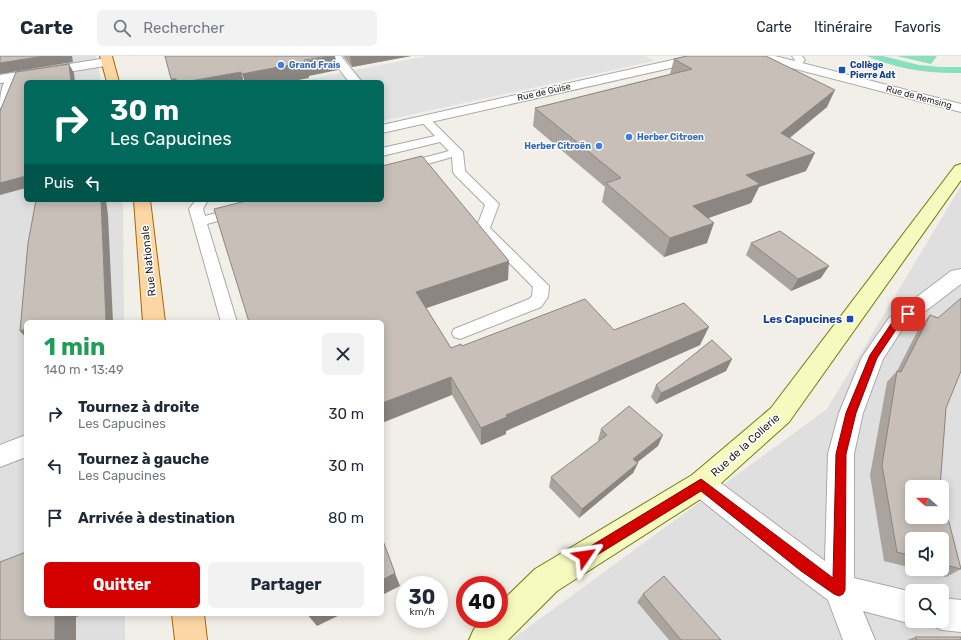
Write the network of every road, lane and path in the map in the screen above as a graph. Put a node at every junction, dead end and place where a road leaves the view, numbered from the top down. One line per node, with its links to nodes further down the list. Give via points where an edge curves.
1 (335, 56): 8 (street)
2 (706, 56): 11 (street, Rue de Guise)
3 (761, 56): 5 (street, Rue de Remsing)
4 (107, 59): 6 (street); 7 (main road)
5 (797, 60): 10 (street, Rue de Remsing)
6 (6, 78): 9 (lane)
7 (112, 80)
8 (354, 80)
9 (0, 105)
10 (961, 108)
11 (424, 120): 12 (street, Rue de Guise); 13 (lane)
12 (387, 128)
13 (442, 138): 14 (lane); 15 (lane)
14 (384, 152)
15 (457, 152): 17 (lane); 25 (lane, via 459,172 492,204 483,229 541,286 540,297 535,303)
16 (961, 169): 28 (street, Rue de la Collerie, via 780,414)
17 (384, 172)
18 (142, 202): 23 (main road, Rue Nationale)
19 (201, 202): 21 (lane, via 196,209)
20 (273, 202): 21 (lane)
21 (200, 222): 24 (lane)
22 (961, 276): 29 (street, via 896,323 873,357 854,406 841,454)
23 (154, 320)
24 (228, 320)
25 (460, 333)
26 (24, 447): 27 (street)
27 (0, 456)
28 (701, 484): 29 (street); 35 (street, Rue de la Collerie, via 546,580)
29 (839, 590): 30 (street); 36 (street)
30 (905, 606)
31 (949, 615): 33 (street)
32 (188, 616): 34 (main road)
33 (961, 616)
34 (191, 640)
35 (484, 640)
36 (859, 640)

